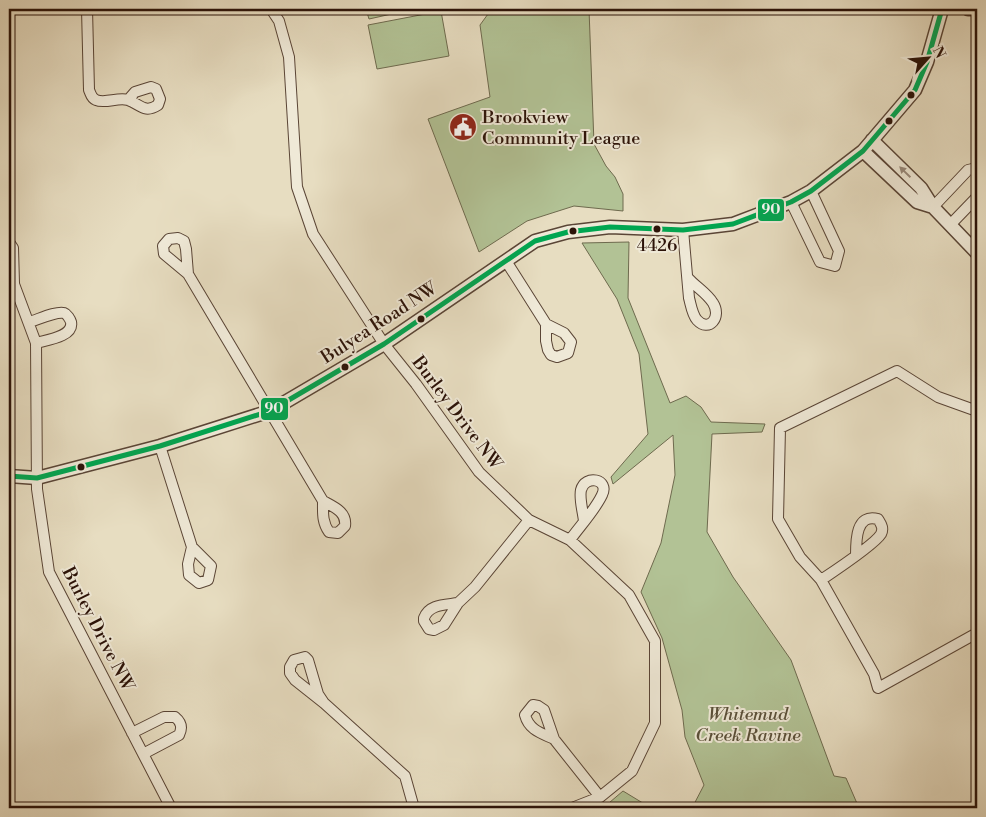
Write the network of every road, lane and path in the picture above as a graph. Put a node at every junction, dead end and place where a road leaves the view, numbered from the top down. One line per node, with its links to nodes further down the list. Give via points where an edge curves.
1 (87, 9): 6 (street, via 89,90 92,98 97,101)
2 (271, 9): 25 (street, Burley Drive NW, via 279,21 289,57 297,187 313,234)
3 (942, 9): 7 (street, Bulyea Road NW, via 927,62 915,90)
4 (968, 9): 5 (street)
5 (977, 9)
6 (128, 100)
7 (872, 140): 8 (street, Bulyea Road NW); 13 (street, one-way to 7, via 921,188)
8 (863, 151): 10 (street, Bulyea Road NW); 13 (street, via 918,202)
9 (977, 168): 13 (street, via 968,170)
10 (811, 192): 12 (street, Bulyea Road NW); 12 (street, via 839,251 835,266 820,262)
11 (977, 197): 14 (street)
12 (791, 202): 15 (street, Bulyea Road NW, via 733,224)
13 (933, 207): 14 (street)
14 (950, 225): 17 (street)
15 (683, 230): 18 (street, Bulyea Road NW, via 610,227 568,232 535,241); 20 (street)
16 (9, 242): 21 (street, via 13,248)
17 (977, 253)
18 (506, 261): 23 (street); 25 (street, Bulyea Road NW)
19 (188, 274): 27 (street)
20 (688, 278)
21 (12, 280): 22 (street)
22 (28, 322): 24 (street); 24 (street, via 64,313 72,324 63,335)
23 (546, 324)
24 (36, 343): 30 (street, Burley Drive NW)
25 (384, 344): 27 (street, Bulyea Road NW); 32 (street, Burley Drive NW, via 478,472)
26 (977, 411): 37 (street, via 938,397 897,371 780,428 778,519 800,557)
27 (270, 412): 28 (street, Bulyea Road NW); 31 (street)
28 (160, 446): 30 (street, Bulyea Road NW); 35 (street)
29 (9, 476): 30 (street, Bulyea Road NW)
30 (36, 478): 41 (street, Burley Drive NW, via 49,572)
31 (323, 501)
32 (529, 520): 34 (street, Burley Drive NW); 38 (street, via 475,587)
33 (584, 521): 34 (street)
34 (570, 540): 44 (street, Burley Drive NW, via 629,595 655,640 655,723 632,771)
35 (192, 547)
36 (856, 554): 37 (street)
37 (821, 580): 39 (street, via 874,674 878,688)
38 (458, 602)
39 (977, 633)
40 (324, 703): 46 (street, via 405,776)
41 (132, 733): 43 (street, Burley Drive NW); 43 (street, via 169,716 179,721 179,735)
42 (554, 739): 44 (street)
43 (143, 754): 45 (street, Burley Drive NW)
44 (600, 797): 47 (street, Burley Drive NW)
45 (171, 808)
46 (414, 808)
47 (572, 808)

